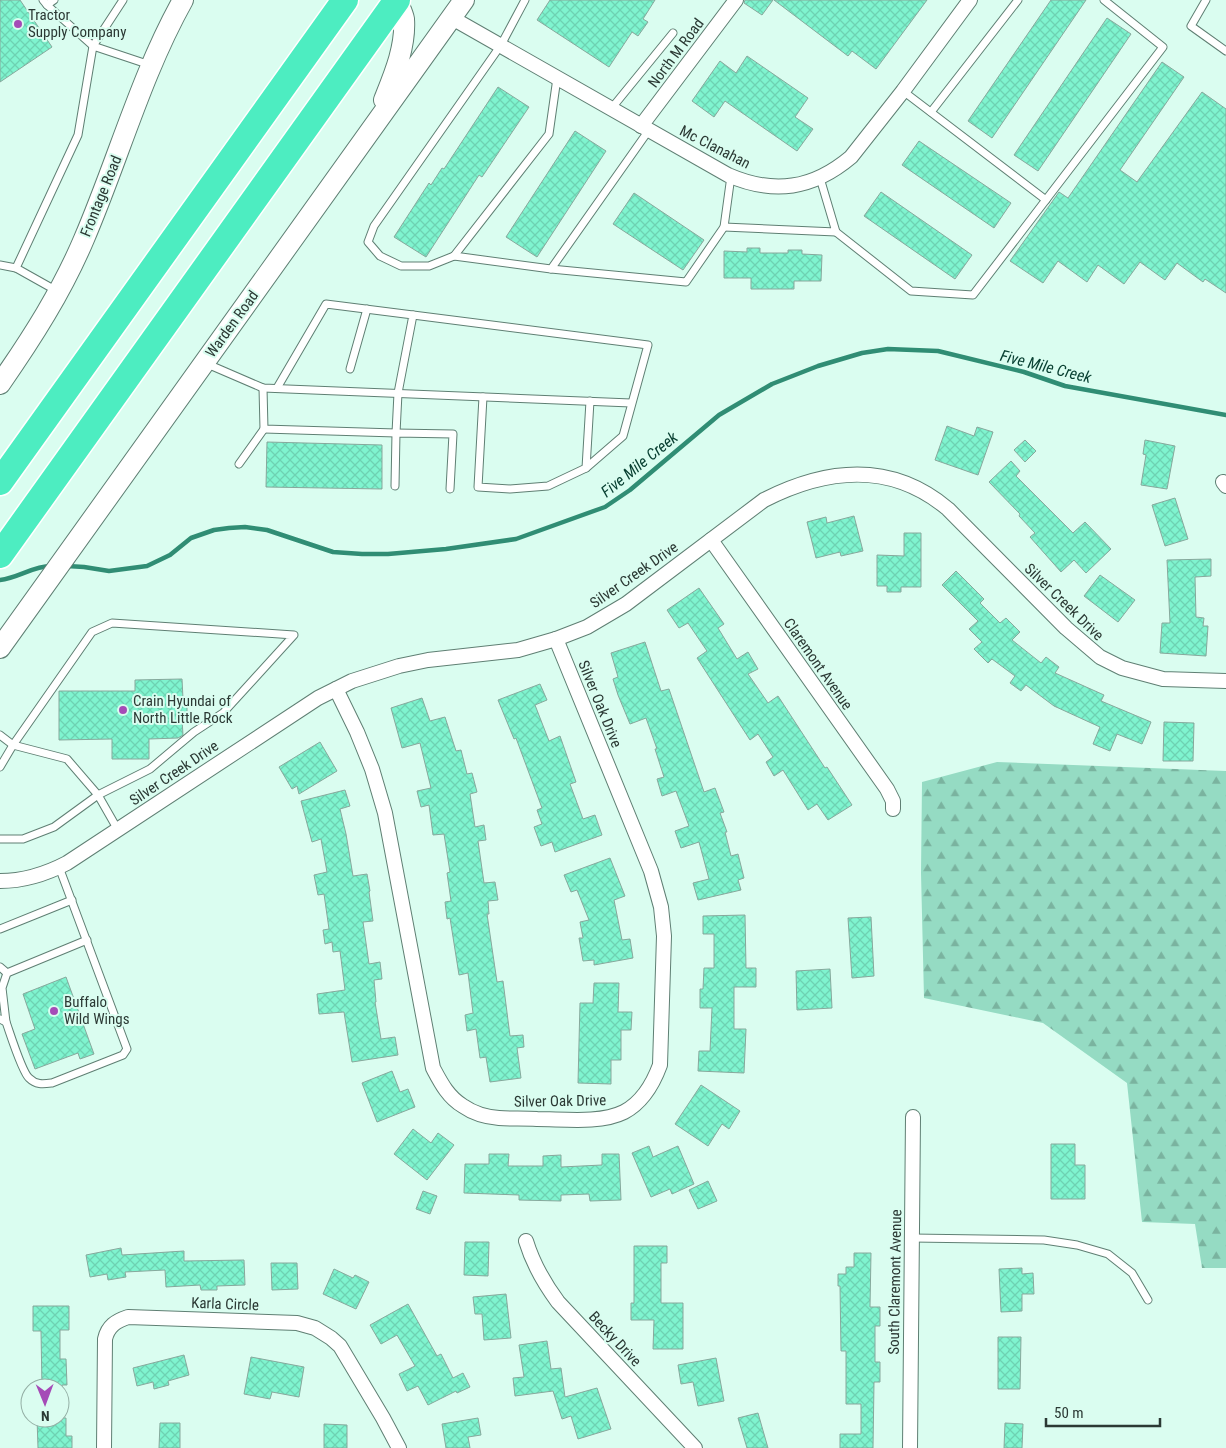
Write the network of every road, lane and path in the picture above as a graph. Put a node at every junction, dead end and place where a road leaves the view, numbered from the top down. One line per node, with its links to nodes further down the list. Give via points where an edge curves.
1 (54, 0): 14 (lane)
2 (123, 0): 19 (lane)
3 (345, 0): 53 (highway)
4 (397, 0): 27 (main road, via 404,17 402,45 394,74); 57 (highway)
5 (464, 0): 16 (main road, Warden Road)
6 (525, 0): 18 (lane)
7 (736, 0): 26 (street, North M Road)
8 (970, 0): 23 (street, Mc Clanahan)
9 (1018, 0): 25 (lane)
10 (1104, 0): 15 (lane)
11 (1120, 0): 15 (lane)
12 (1206, 0): 20 (lane, via 1191,26)
13 (183, 2): 21 (main road, Frontage Road)
14 (45, 3): 19 (lane)
15 (1114, 8): 30 (lane, via 1163,47)
16 (452, 18): 18 (street, Mc Clanahan); 27 (main road, Warden Road)
17 (673, 33): 24 (lane)
18 (500, 45): 22 (street, Mc Clanahan); 33 (lane, via 374,226 368,242 380,256 401,266 429,266)
19 (94, 46): 21 (lane); 35 (lane, via 78,135)
20 (1226, 51)
21 (152, 66): 37 (main road, Frontage Road, via 86,233)
22 (558, 78): 24 (street, Mc Clanahan); 33 (lane, via 549,134)
23 (903, 91): 25 (lane); 29 (street, Mc Clanahan, via 851,157)
24 (612, 109): 26 (street, Mc Clanahan)
25 (931, 112): 30 (lane)
26 (645, 128): 28 (street, Mc Clanahan); 36 (lane)
27 (370, 132): 40 (main road, Warden Road)
28 (731, 176): 29 (street, Mc Clanahan, via 757,185 786,187); 31 (lane)
29 (820, 178): 32 (lane)
30 (1046, 200): 32 (lane, via 973,295 911,291)
31 (724, 227): 32 (lane); 36 (lane, via 686,282)
32 (836, 232)
33 (454, 256): 36 (lane)
34 (0, 265): 35 (lane)
35 (16, 268): 37 (lane)
36 (551, 269)
37 (58, 292): 42 (main road, Frontage Road)
38 (367, 309): 39 (lane); 41 (lane); 44 (lane, via 326,304)
39 (413, 315): 45 (lane); 48 (lane, via 648,345)
40 (204, 363): 43 (lane); 59 (main road, Warden Road)
41 (350, 369)
42 (0, 384)
43 (263, 388): 44 (lane); 49 (lane)
44 (277, 388): 45 (lane)
45 (398, 393): 46 (lane); 50 (lane)
46 (483, 397): 47 (lane); 52 (lane, via 478,487 548,486)
47 (590, 401): 48 (lane); 52 (lane)
48 (631, 403): 52 (lane, via 623,436)
49 (264, 429): 50 (lane); 51 (lane)
50 (396, 433): 54 (lane); 55 (lane, via 453,434)
51 (240, 464)
52 (586, 468)
53 (0, 482)
54 (395, 486)
55 (450, 489)
56 (711, 540): 58 (street, Silver Creek Drive, via 612,613); 60 (street, Silver Creek Drive, via 764,500 809,481 861,474 900,480 933,496 948,509 1066,628 1100,657 1127,670 1164,679); 66 (street, Claremont Avenue, via 887,789)
57 (0, 555)
58 (556, 639): 61 (street, Silver Creek Drive, via 518,650 399,666); 61 (street, Silver Oak Drive, via 651,871 661,907 664,936 660,1065 653,1083 639,1101 624,1112 609,1117 579,1120 498,1118 462,1106 443,1088 433,1068 385,813 372,769)
59 (0, 648)
60 (1226, 681)
61 (336, 689): 67 (street, Silver Creek Drive)
62 (0, 735): 63 (lane)
63 (13, 745): 64 (lane); 65 (lane, via 67,759); 65 (lane, via 92,632 112,623 294,635 223,713 194,732 150,769)
64 (0, 767)
65 (98, 795): 67 (lane); 68 (lane, via 54,827 23,839)
66 (893, 809)
67 (118, 830): 69 (street, Silver Creek Drive)
68 (0, 839)
69 (59, 867): 70 (street, Silver Creek Drive, via 33,877); 71 (lane)
70 (0, 881)
71 (72, 900): 72 (lane); 73 (lane)
72 (0, 929)
73 (88, 940): 75 (lane); 76 (lane, via 126,1043 123,1055 52,1082 38,1084 26,1076)
74 (0, 967): 75 (lane)
75 (7, 973): 76 (lane, via 2,988)
76 (3, 1020)
77 (913, 1117): 78 (street, South Claremont Avenue)
78 (912, 1238): 80 (lane, via 1044,1240 1077,1245 1108,1254 1132,1273); 84 (street, South Claremont Avenue)
79 (526, 1241): 83 (street, Becky Drive, via 543,1281 558,1302)
80 (1148, 1300)
81 (104, 1448): 82 (street, Karla Circle, via 105,1339 111,1326 128,1317 297,1323 315,1328 331,1338 348,1357)
82 (399, 1448)
83 (695, 1448)
84 (910, 1448)

